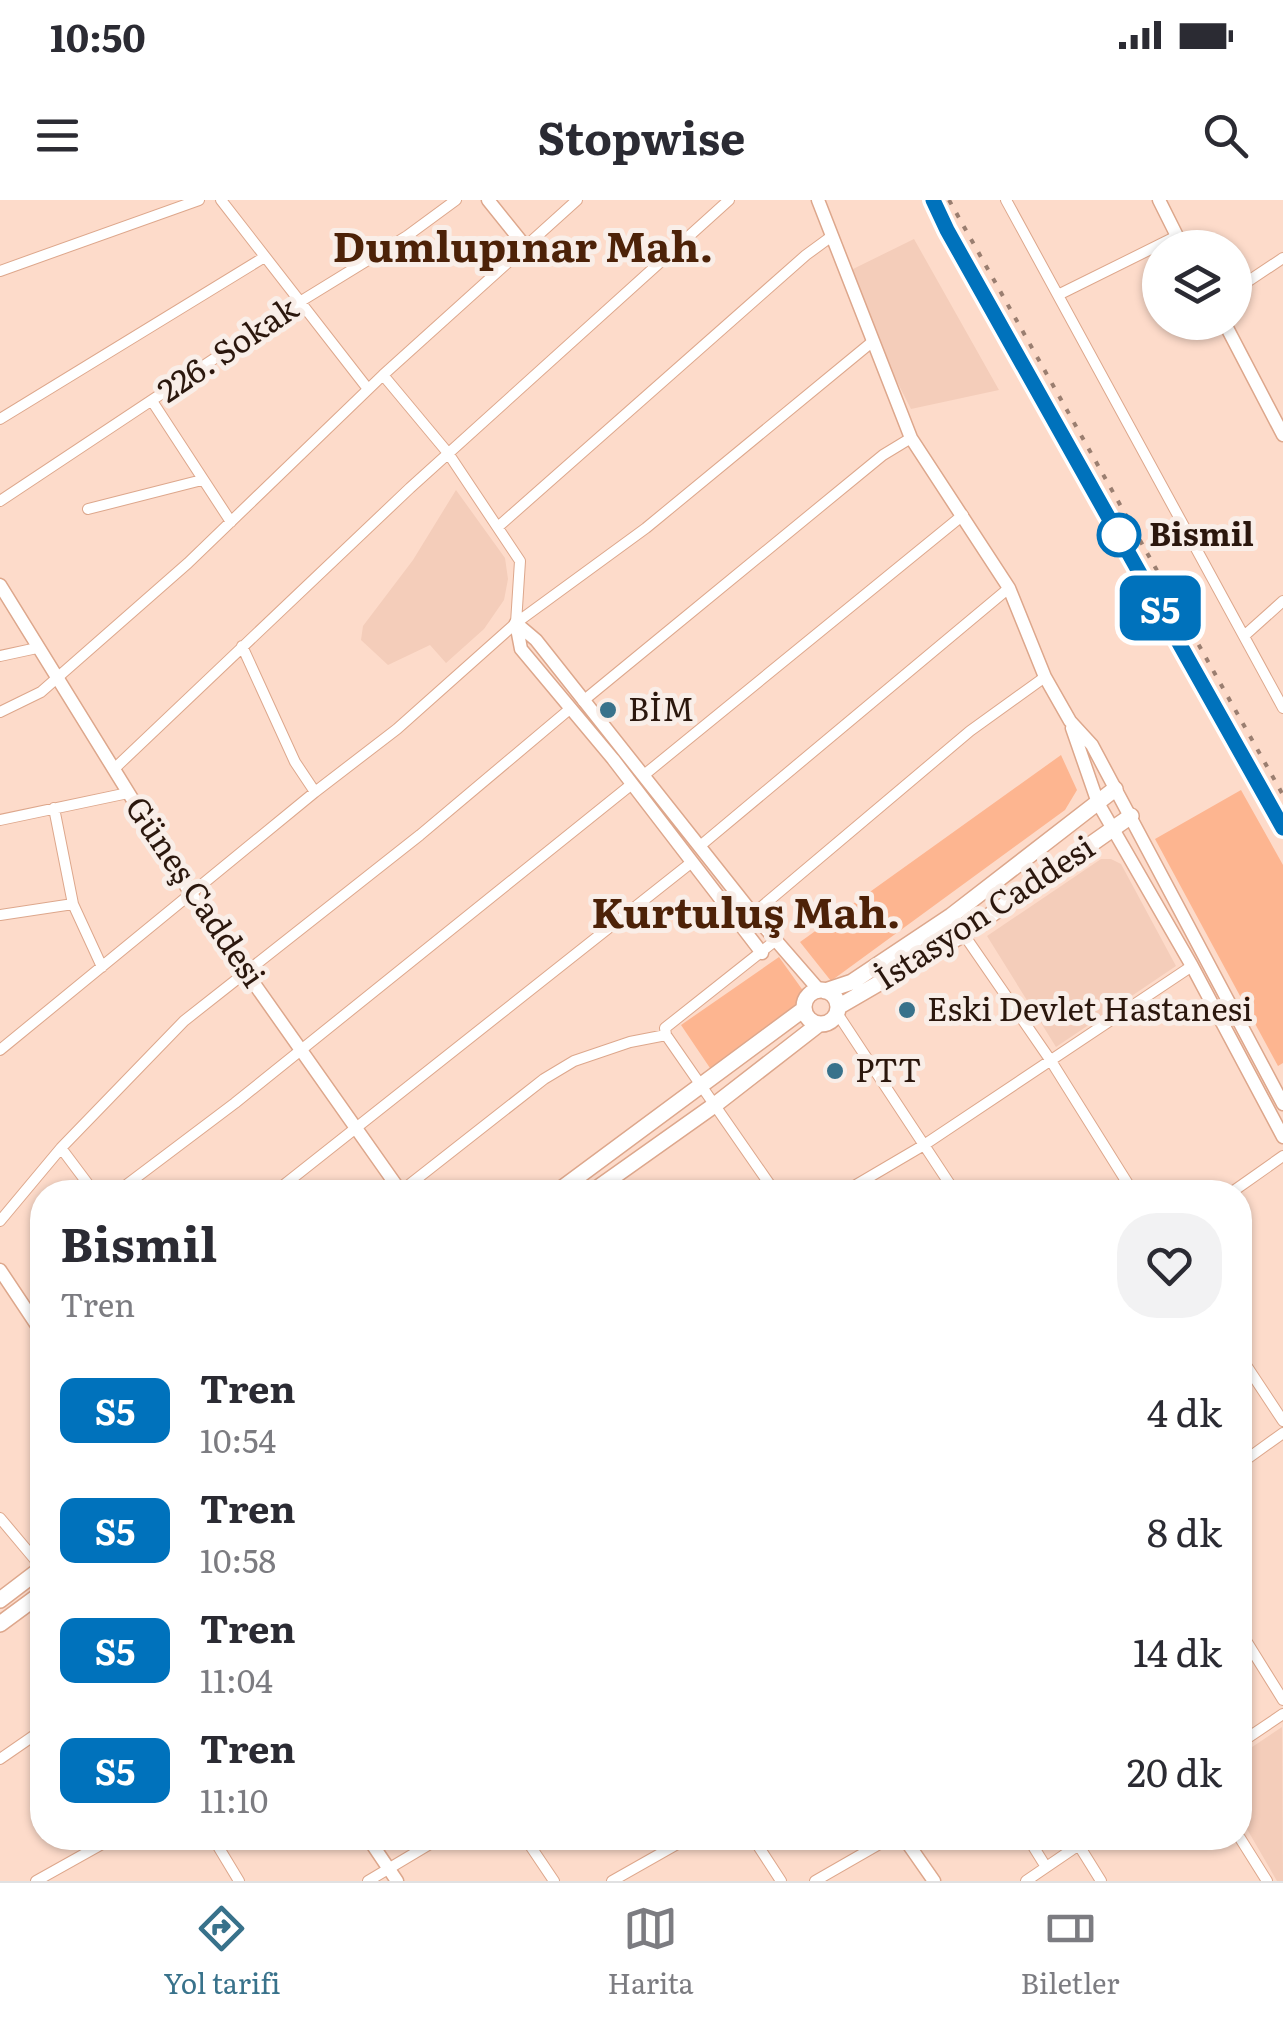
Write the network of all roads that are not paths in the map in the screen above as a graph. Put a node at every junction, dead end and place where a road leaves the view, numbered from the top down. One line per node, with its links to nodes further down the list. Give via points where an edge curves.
1 (200, 200): 16 (street)
2 (222, 200): 13 (street)
3 (456, 200): 19 (street, 226. Sokak)
4 (488, 200): 12 (street)
5 (577, 200): 12 (street)
6 (728, 200): 28 (street)
7 (818, 200): 11 (street)
8 (1006, 200): 18 (street)
9 (1159, 200): 10 (street)
10 (1174, 230)
11 (832, 236): 21 (street); 34 (street)
12 (525, 246): 22 (street)
13 (263, 258): 19 (street); 25 (street)
14 (1283, 258): 17 (street)
15 (1142, 259): 18 (street)
16 (0, 271)
17 (1252, 279)
18 (1058, 295): 39 (street)
19 (298, 303): 23 (street); 24 (street, 226. Sokak)
20 (1234, 340): 26 (street)
21 (872, 342): 27 (street); 38 (street, via 646,528)
22 (383, 375): 23 (street); 28 (street)
23 (368, 390): 33 (street)
24 (152, 401): 29 (street); 30 (street, 226. Sokak)
25 (0, 419)
26 (1281, 427)
27 (912, 438): 32 (street); 45 (street)
28 (448, 454): 34 (street); 40 (street)
29 (202, 480): 31 (street); 33 (street)
30 (0, 501)
31 (88, 509)
32 (962, 515): 36 (street); 50 (street)
33 (230, 522): 43 (street)
34 (500, 526): 38 (street, via 520,561)
35 (0, 585): 41 (street, Güneş Caddesi)
36 (1008, 588): 44 (street); 59 (street)
37 (1283, 601): 39 (street)
38 (516, 623): 45 (street, via 536,640); 52 (street)
39 (1244, 636): 46 (street)
40 (242, 646): 49 (street); 52 (street)
41 (38, 648): 42 (street); 43 (street, Güneş Caddesi)
42 (0, 656)
43 (57, 678): 47 (street); 49 (street, Güneş Caddesi)
44 (1045, 678): 48 (street); 63 (street, via 970,732)
45 (577, 704): 50 (street); 71 (street)
46 (1283, 708)
47 (0, 712)
48 (1070, 721): 51 (street); 54 (street)
49 (114, 770): 53 (street, Güneş Caddesi)
50 (638, 780): 59 (street); 60 (street); 77 (street)
51 (1116, 790): 54 (main road, İstasyon Caddesi); 56 (street)
52 (315, 792): 61 (street)
53 (128, 793): 55 (street); 61 (street, Güneş Caddesi)
54 (1098, 803): 58 (street); 65 (main road, İstasyon Caddesi)
55 (54, 808): 57 (street); 62 (street)
56 (1131, 816): 58 (main road, İstasyon Caddesi); 82 (street)
57 (0, 820)
58 (1112, 828): 66 (main road, İstasyon Caddesi); 69 (street)
59 (700, 846): 63 (street)
60 (692, 862): 68 (street); 83 (street)
61 (191, 894): 70 (street); 71 (street, Güneş Caddesi)
62 (73, 904): 64 (street); 70 (street)
63 (753, 914): 67 (street)
64 (0, 915)
65 (951, 916): 66 (street); 72 (main road, İstasyon Caddesi, via 852,982)
66 (962, 934): 74 (main road, İstasyon Caddesi); 79 (street)
67 (776, 940): 68 (street); 72 (street)
68 (762, 953): 76 (street, via 665,1028)
69 (1192, 966): 79 (street); 84 (street)
70 (102, 968): 78 (street)
71 (248, 971): 77 (street, Güneş Caddesi); 86 (street, via 184,1021)
72 (822, 991): 73 (main road, via 809,995); 74 (main road, via 834,997)
73 (804, 1010): 75 (main road); 80 (main road)
74 (838, 1010): 75 (main road); 85 (street)
75 (819, 1024): 81 (main road)
76 (666, 1035): 80 (street); 93 (street, via 574,1061)
77 (301, 1048): 83 (street, Güneş Caddesi); 90 (street)
78 (0, 1050)
79 (1051, 1061): 85 (street); 99 (street)
80 (702, 1085): 81 (street); 94 (main road)
81 (716, 1104): 95 (main road); 96 (street)
82 (1283, 1104)
83 (357, 1131): 91 (street); 92 (street, Güneş Caddesi)
84 (1283, 1137)
85 (924, 1146): 97 (street); 98 (street)
86 (61, 1148): 88 (street); 89 (street)
87 (1283, 1156): 100 (street)
88 (34, 1180)
89 (85, 1180)
90 (132, 1180)
91 (291, 1180)
92 (392, 1180)
93 (416, 1180)
94 (573, 1180)
95 (615, 1180)
96 (767, 1180)
97 (865, 1180)
98 (947, 1180)
99 (1125, 1180)
100 (1249, 1180)
101 (30, 1185): 102 (street)
102 (0, 1221)
103 (0, 1270): 104 (street)
104 (30, 1315)
105 (1252, 1374): 106 (street)
106 (1283, 1420)
107 (1283, 1433): 108 (street)
108 (1252, 1455)
109 (0, 1518): 110 (street)
110 (30, 1554)
111 (30, 1577): 112 (main road)
112 (0, 1600)
113 (30, 1603): 114 (main road)
114 (0, 1624)
115 (1252, 1650): 116 (street)
116 (1283, 1700)
117 (1283, 1714): 118 (street)
118 (1252, 1735)
119 (30, 1738): 120 (street)
120 (0, 1759)
121 (92, 1850): 136 (street)
122 (221, 1850): 137 (street)
123 (376, 1850): 135 (street)
124 (424, 1850): 135 (street)
125 (534, 1850): 139 (street)
126 (667, 1850): 140 (street)
127 (760, 1850): 141 (street)
128 (869, 1850): 142 (street)
129 (912, 1850): 143 (street)
130 (1036, 1850): 134 (street)
131 (1069, 1850): 134 (street)
132 (1082, 1850): 145 (street)
133 (1248, 1850): 146 (street)
134 (1046, 1866): 144 (street)
135 (392, 1875): 138 (street)
136 (36, 1881)
137 (240, 1881)
138 (368, 1881)
139 (554, 1881)
140 (612, 1881)
141 (781, 1881)
142 (815, 1881)
143 (934, 1881)
144 (1026, 1881)
145 (1101, 1881)
146 (1267, 1881)

